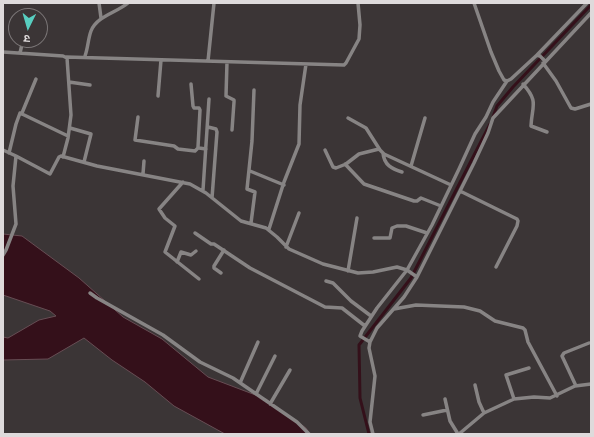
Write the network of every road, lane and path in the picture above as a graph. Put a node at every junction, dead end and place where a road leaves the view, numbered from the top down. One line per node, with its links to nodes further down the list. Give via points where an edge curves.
1 (99, 3): 8 (street)
2 (128, 3): 8 (street)
3 (214, 3): 16 (street)
4 (358, 3): 18 (street, via 359,39 346,64)
5 (474, 3): 20 (street, via 499,71 502,78)
6 (587, 3): 14 (street)
7 (591, 13): 14 (street)
8 (101, 18): 13 (street, via 92,29)
9 (21, 48): 11 (street)
10 (3, 52): 11 (street)
11 (20, 53): 12 (street)
12 (66, 56): 13 (street); 21 (street)
13 (85, 56): 15 (street)
14 (542, 58): 20 (street); 23 (street); 28 (street, via 570,108)
15 (161, 60): 16 (street); 26 (street)
16 (208, 61): 17 (street)
17 (227, 62): 18 (street); 35 (street, via 226,96 234,100)
18 (306, 64): 55 (street, via 300,105 299,144)
19 (36, 79): 29 (street)
20 (507, 81): 56 (street, via 475,134)
21 (69, 82): 24 (street); 34 (street)
22 (191, 84): 38 (street, via 193,106 200,110)
23 (524, 84): 36 (street, via 534,101 531,126); 58 (street, via 493,118)
24 (90, 85)
25 (254, 90): 51 (street)
26 (158, 96)
27 (209, 99): 33 (street)
28 (591, 104)
29 (22, 113): 37 (street); 43 (street, via 18,115)
30 (138, 118): 38 (street, via 135,140 174,146 179,150 195,151)
31 (348, 118): 40 (street, via 366,128)
32 (425, 118): 50 (street)
33 (208, 127): 39 (street); 59 (street, via 217,130)
34 (70, 128): 37 (street); 48 (street, via 91,134)
35 (232, 130)
36 (547, 132)
37 (68, 136): 46 (street)
38 (198, 148): 39 (street)
39 (206, 149): 57 (street)
40 (380, 149): 44 (street); 49 (street, via 359,154)
41 (3, 150): 43 (street)
42 (325, 150): 49 (street, via 334,168)
43 (9, 153): 45 (street)
44 (383, 153): 50 (street); 52 (street, via 389,167)
45 (16, 156): 46 (street, via 50,174 58,157); 71 (street, via 13,186 16,224)
46 (63, 157): 48 (street)
47 (144, 161): 53 (street)
48 (84, 162): 53 (street)
49 (344, 164): 60 (street, via 358,179 369,186 414,202 422,198)
50 (411, 166): 56 (street)
51 (250, 171): 55 (street); 63 (street, via 247,188 255,193)
52 (402, 172)
53 (143, 174): 54 (street)
54 (182, 182): 57 (street); 72 (street, via 159,209 175,226 165,252)
55 (284, 185): 64 (street)
56 (451, 185): 60 (street)
57 (203, 190): 59 (street)
58 (460, 191): 73 (street, via 518,221); 77 (street)
59 (212, 198): 63 (street, via 241,221)
60 (441, 206): 66 (street)
61 (299, 213): 68 (street)
62 (357, 218): 75 (street)
63 (251, 223): 64 (street)
64 (269, 229): 68 (street)
65 (195, 233): 69 (street)
66 (427, 233): 67 (street, via 401,226 392,228 390,238); 74 (street)
67 (374, 238)
68 (286, 247): 75 (street, via 322,264)
69 (224, 250): 76 (street, via 214,266); 83 (street, via 257,272 325,307 342,308)
70 (196, 251): 72 (street, via 191,255 181,252)
71 (3, 255)
72 (177, 262): 78 (street)
73 (496, 267)
74 (407, 270): 75 (street, via 397,267 355,273); 77 (street); 82 (street)
75 (348, 271)
76 (221, 273)
77 (414, 275): 81 (street, via 408,291)
78 (199, 280)
79 (326, 281): 82 (street, via 333,283)
80 (90, 293): 91 (street, via 170,339 193,358)
81 (394, 309): 85 (street, via 377,328); 96 (street, via 416,305 464,307 480,311 495,321 523,328)
82 (371, 316): 83 (street)
83 (365, 326): 85 (street, via 360,333 361,337)
84 (258, 342): 91 (street)
85 (370, 342): 104 (street, via 374,373 370,422)
86 (589, 342): 94 (street, via 562,355)
87 (275, 356): 95 (street)
88 (529, 368): 98 (street, via 506,375)
89 (290, 370): 99 (street)
90 (591, 379): 92 (street)
91 (240, 383): 95 (street)
92 (590, 384): 94 (street)
93 (475, 385): 101 (street)
94 (576, 386): 96 (street)
95 (256, 394): 99 (street)
96 (557, 396): 98 (street, via 547,399)
97 (445, 399): 100 (street)
98 (514, 399): 101 (street)
99 (270, 404): 103 (street)
100 (447, 410): 102 (street); 105 (street, via 450,421)
101 (484, 414): 105 (street)
102 (423, 416)
103 (310, 434)
104 (373, 434)
105 (459, 434)

